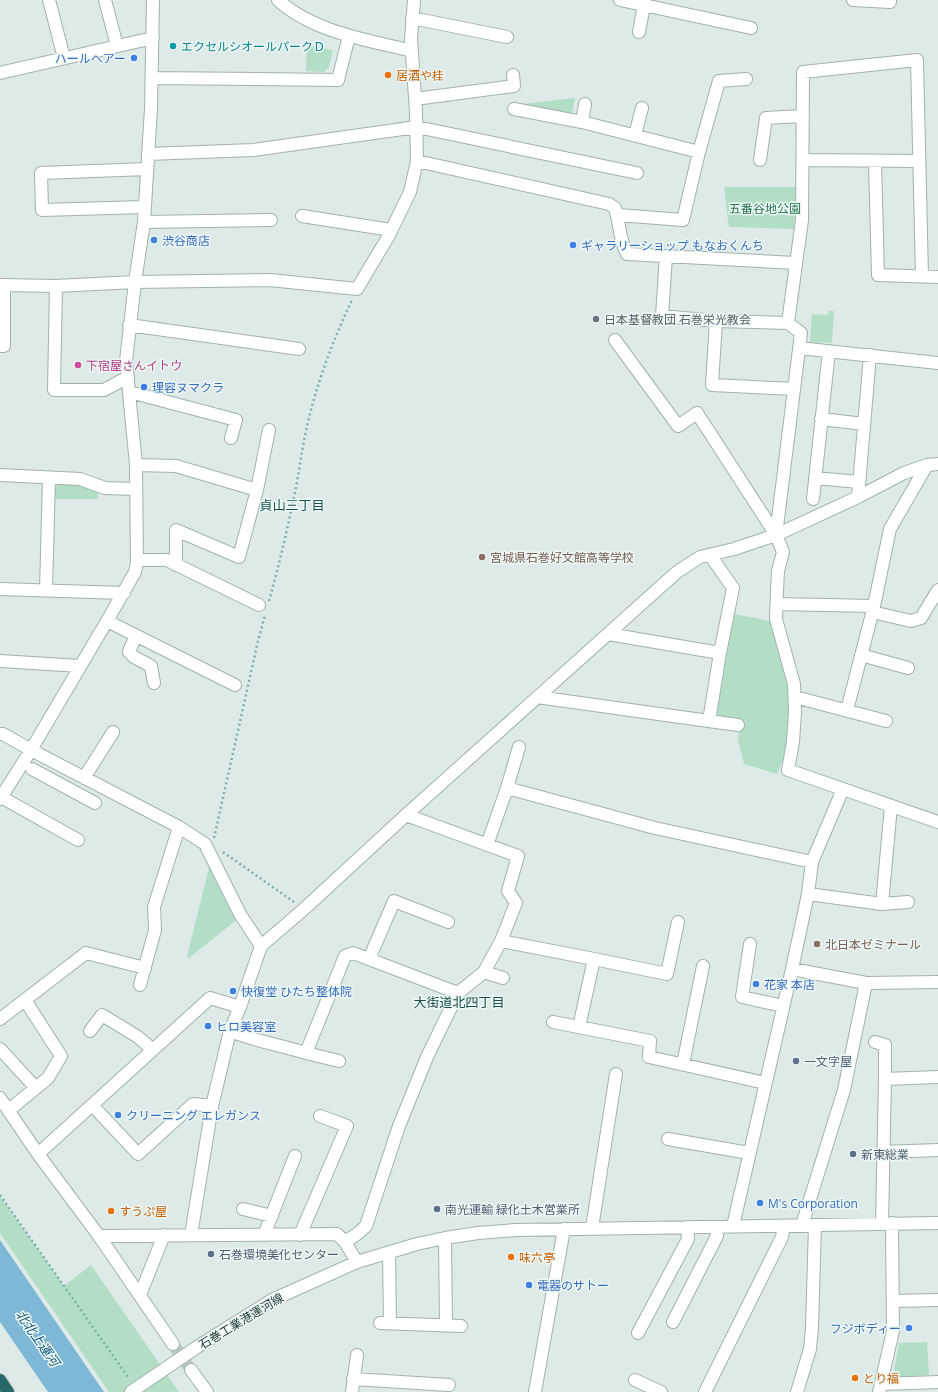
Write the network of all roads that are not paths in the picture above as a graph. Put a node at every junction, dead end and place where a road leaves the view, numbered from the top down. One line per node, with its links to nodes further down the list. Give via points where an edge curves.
1 (50, 0): 18 (street)
2 (105, 0): 16 (street)
3 (153, 0): 15 (street)
4 (278, 0): 13 (street, via 306,19)
5 (414, 0): 10 (street)
6 (620, 0): 9 (street)
7 (853, 0): 8 (street)
8 (890, 0)
9 (644, 5): 11 (street); 12 (street)
10 (412, 18): 14 (street); 17 (street)
11 (752, 28)
12 (639, 32)
13 (349, 36): 17 (street); 21 (street, via 338,80)
14 (507, 37)
15 (153, 38): 16 (street); 21 (street)
16 (117, 46): 18 (street)
17 (412, 51): 23 (street)
18 (64, 58): 19 (street)
19 (0, 73)
20 (513, 75): 23 (street, via 514,86)
21 (152, 78): 32 (street)
22 (746, 79): 31 (street, via 719,81)
23 (415, 99): 29 (street)
24 (585, 104): 28 (street)
25 (642, 108): 30 (street)
26 (514, 109): 28 (street)
27 (802, 116): 33 (street, via 766,118); 34 (street); 36 (street, via 803,72 917,60)
28 (582, 122): 30 (street)
29 (417, 127): 32 (street, via 253,150); 35 (street); 39 (street)
30 (635, 135): 31 (street)
31 (699, 152): 41 (street, via 683,220)
32 (148, 154): 38 (street)
33 (760, 160)
34 (802, 160): 37 (street); 47 (street, via 802,220)
35 (417, 161): 41 (street, via 609,204 615,208); 45 (street, via 410,192)
36 (919, 161): 37 (street); 48 (street)
37 (875, 162): 48 (street, via 878,275)
38 (147, 169): 40 (street); 40 (street, via 41,173 42,210)
39 (637, 173)
40 (145, 207): 44 (street)
41 (618, 215): 46 (street, via 622,245 627,254)
42 (302, 216): 45 (street)
43 (271, 220): 44 (street)
44 (144, 222): 50 (street)
45 (392, 230): 50 (street, via 357,288 270,280)
46 (666, 256): 47 (street); 53 (street, via 662,316)
47 (796, 263): 54 (street)
48 (922, 276): 49 (street)
49 (938, 277)
50 (135, 282): 52 (street); 55 (street)
51 (2, 285): 52 (street); 57 (street, via 4,346)
52 (56, 286): 63 (street, via 54,390 104,390)
53 (716, 321): 54 (street); 64 (street, via 712,385)
54 (788, 323): 58 (street, via 801,333)
55 (129, 325): 59 (street); 63 (street, via 126,361)
56 (615, 340): 80 (street, via 678,426 697,413)
57 (0, 346)
58 (799, 348): 60 (street); 64 (street)
59 (299, 349)
60 (829, 351): 61 (street); 66 (street)
61 (870, 355): 62 (street); 67 (street)
62 (938, 363)
63 (128, 377): 65 (street)
64 (794, 389): 80 (street)
65 (130, 392): 69 (street, via 236,420); 70 (street)
66 (821, 419): 67 (street); 74 (street)
67 (864, 424): 75 (street)
68 (269, 430): 77 (street)
69 (231, 438)
70 (136, 464): 76 (street); 77 (street, via 176,466)
71 (932, 465): 78 (street, via 904,473); 90 (street, via 890,529)
72 (0, 475): 73 (street)
73 (49, 478): 76 (street, via 80,479 105,488); 85 (street)
74 (815, 478): 75 (street); 79 (street)
75 (859, 482): 78 (street)
76 (136, 489): 82 (street)
77 (256, 490): 83 (street, via 239,557 176,530)
78 (858, 497): 80 (street)
79 (813, 499)
80 (776, 535): 81 (street); 88 (street, via 783,552 778,571)
81 (710, 555): 92 (street, via 700,557 677,572); 94 (street, via 733,588)
82 (137, 560): 83 (street, via 167,560); 87 (street, via 135,572)
83 (176, 565): 89 (street)
84 (0, 589): 85 (street)
85 (46, 590): 87 (street)
86 (938, 590): 90 (street, via 921,618 910,621)
87 (124, 593): 91 (street)
88 (777, 604): 90 (street); 102 (street, via 776,619 794,684)
89 (264, 607)
90 (873, 609): 95 (street)
91 (107, 622): 93 (street); 97 (street)
92 (608, 634): 94 (street); 101 (street)
93 (136, 636): 99 (street, via 129,652 151,666); 100 (street)
94 (720, 653): 104 (street)
95 (861, 655): 98 (street); 103 (street)
96 (0, 661): 97 (street)
97 (80, 666): 110 (street)
98 (908, 668)
99 (154, 682)
100 (235, 685)
101 (537, 697): 104 (street); 118 (street)
102 (795, 697): 103 (street); 115 (street, via 793,742 788,770)
103 (847, 710): 105 (street)
104 (709, 721): 106 (street)
105 (886, 721)
106 (738, 725)
107 (112, 732): 112 (street)
108 (0, 734): 110 (street)
109 (519, 746): 114 (street)
110 (31, 750): 112 (street); 116 (street)
111 (32, 769): 113 (street, via 92,801)
112 (84, 778): 113 (street)
113 (96, 784): 120 (street)
114 (506, 788): 122 (street); 123 (street, via 655,828)
115 (843, 789): 117 (street); 123 (street)
116 (1, 798): 121 (street)
117 (891, 806): 119 (street); 126 (street)
118 (406, 815): 122 (street); 131 (street)
119 (938, 822)
120 (180, 827): 131 (street, via 206,844 240,914); 135 (street, via 154,907 156,930)
121 (78, 840)
122 (487, 845): 129 (street, via 518,856 508,891 516,903)
123 (812, 862): 124 (street)
124 (808, 894): 126 (street); 136 (street)
125 (908, 902): 126 (street)
126 (882, 904)
127 (448, 922): 132 (street, via 394,901)
128 (678, 922): 133 (street, via 668,974)
129 (501, 941): 133 (street); 137 (street)
130 (750, 944): 144 (street, via 742,997)
131 (261, 946): 145 (street)
132 (369, 959): 142 (street); 154 (street, via 353,953 345,956)
133 (594, 959): 148 (street)
134 (703, 966): 156 (street)
135 (145, 968): 141 (street); 143 (street, via 86,953)
136 (792, 969): 140 (street); 144 (street)
137 (484, 972): 138 (street); 142 (street)
138 (503, 978)
139 (938, 982): 140 (street)
140 (866, 983): 177 (street, via 844,1090)
141 (140, 985)
142 (458, 993): 191 (street, via 427,1057 399,1126 366,1226)
143 (25, 1000): 146 (street); 161 (street, via 61,1056 48,1078)
144 (783, 1006): 160 (street)
145 (240, 1007): 150 (street); 153 (street, via 210,998)
146 (0, 1019)
147 (553, 1022): 148 (street)
148 (579, 1027): 156 (street, via 650,1041 649,1057)
149 (90, 1031): 153 (street, via 102,1015 138,1037)
150 (230, 1031): 154 (street, via 252,1040); 164 (street)
151 (875, 1042): 159 (street, via 885,1045)
152 (0, 1049): 161 (street)
153 (153, 1050): 163 (street)
154 (306, 1053): 155 (street)
155 (340, 1061)
156 (683, 1064): 160 (street)
157 (616, 1074): 183 (street)
158 (938, 1077): 159 (street)
159 (885, 1079): 169 (street)
160 (765, 1083): 171 (street)
161 (36, 1088): 165 (street)
162 (0, 1098): 165 (street)
163 (92, 1105): 164 (street, via 138,1154 194,1104); 170 (street)
164 (212, 1106): 186 (street)
165 (9, 1110): 170 (street)
166 (320, 1116): 188 (street, via 347,1126)
167 (668, 1138): 171 (street)
168 (938, 1150): 169 (street)
169 (882, 1152): 176 (street)
170 (38, 1154): 189 (street)
171 (749, 1154): 180 (street)
172 (295, 1156): 174 (street)
173 (243, 1209): 174 (street)
174 (272, 1216): 187 (street)
175 (938, 1223): 176 (street, 石巻工業港運河線)
176 (887, 1224): 178 (street, 石巻工業港運河線); 196 (street)
177 (802, 1225): 178 (street, 石巻工業港運河線); 181 (street, 石巻工業港運河線)
178 (815, 1225): 218 (street, via 810,1349)
179 (716, 1226): 180 (street, 石巻工業港運河線); 182 (street, 石巻工業港運河線); 197 (street, via 717,1236)
180 (733, 1226): 181 (street, 石巻工業港運河線)
181 (784, 1226): 217 (street, via 782,1237)
182 (687, 1227): 183 (street, 石巻工業港運河線); 200 (street, via 688,1239)
183 (592, 1228): 184 (street, 石巻工業港運河線)
184 (564, 1229): 190 (street, 石巻工業港運河線, via 516,1230); 215 (street)
185 (164, 1235): 186 (street); 189 (street); 194 (street)
186 (191, 1235): 187 (street)
187 (264, 1235): 188 (street)
188 (300, 1235): 191 (street, via 338,1234)
189 (99, 1236): 194 (street)
190 (445, 1238): 192 (street, 石巻工業港運河線); 198 (street)
191 (345, 1242): 193 (street)
192 (389, 1252): 193 (street, 石巻工業港運河線); 198 (street, via 385,1323)
193 (357, 1262): 212 (street, 石巻工業港運河線, via 272,1300)
194 (140, 1295): 201 (street)
195 (938, 1300): 196 (street)
196 (894, 1301): 209 (street, via 893,1331)
197 (673, 1322)
198 (446, 1324): 199 (street)
199 (461, 1326)
200 (638, 1333)
201 (173, 1344)
202 (357, 1355): 204 (street)
203 (192, 1370): 213 (street)
204 (353, 1379): 208 (street); 214 (street)
205 (0, 1380): 211 (highway)
206 (635, 1380): 210 (street)
207 (938, 1382): 209 (street)
208 (449, 1385)
209 (881, 1388)
210 (645, 1389): 216 (street)
211 (8, 1392)
212 (131, 1392)
213 (207, 1392)
214 (352, 1392)
215 (535, 1392)
216 (661, 1392)
217 (705, 1392)
218 (797, 1392)

